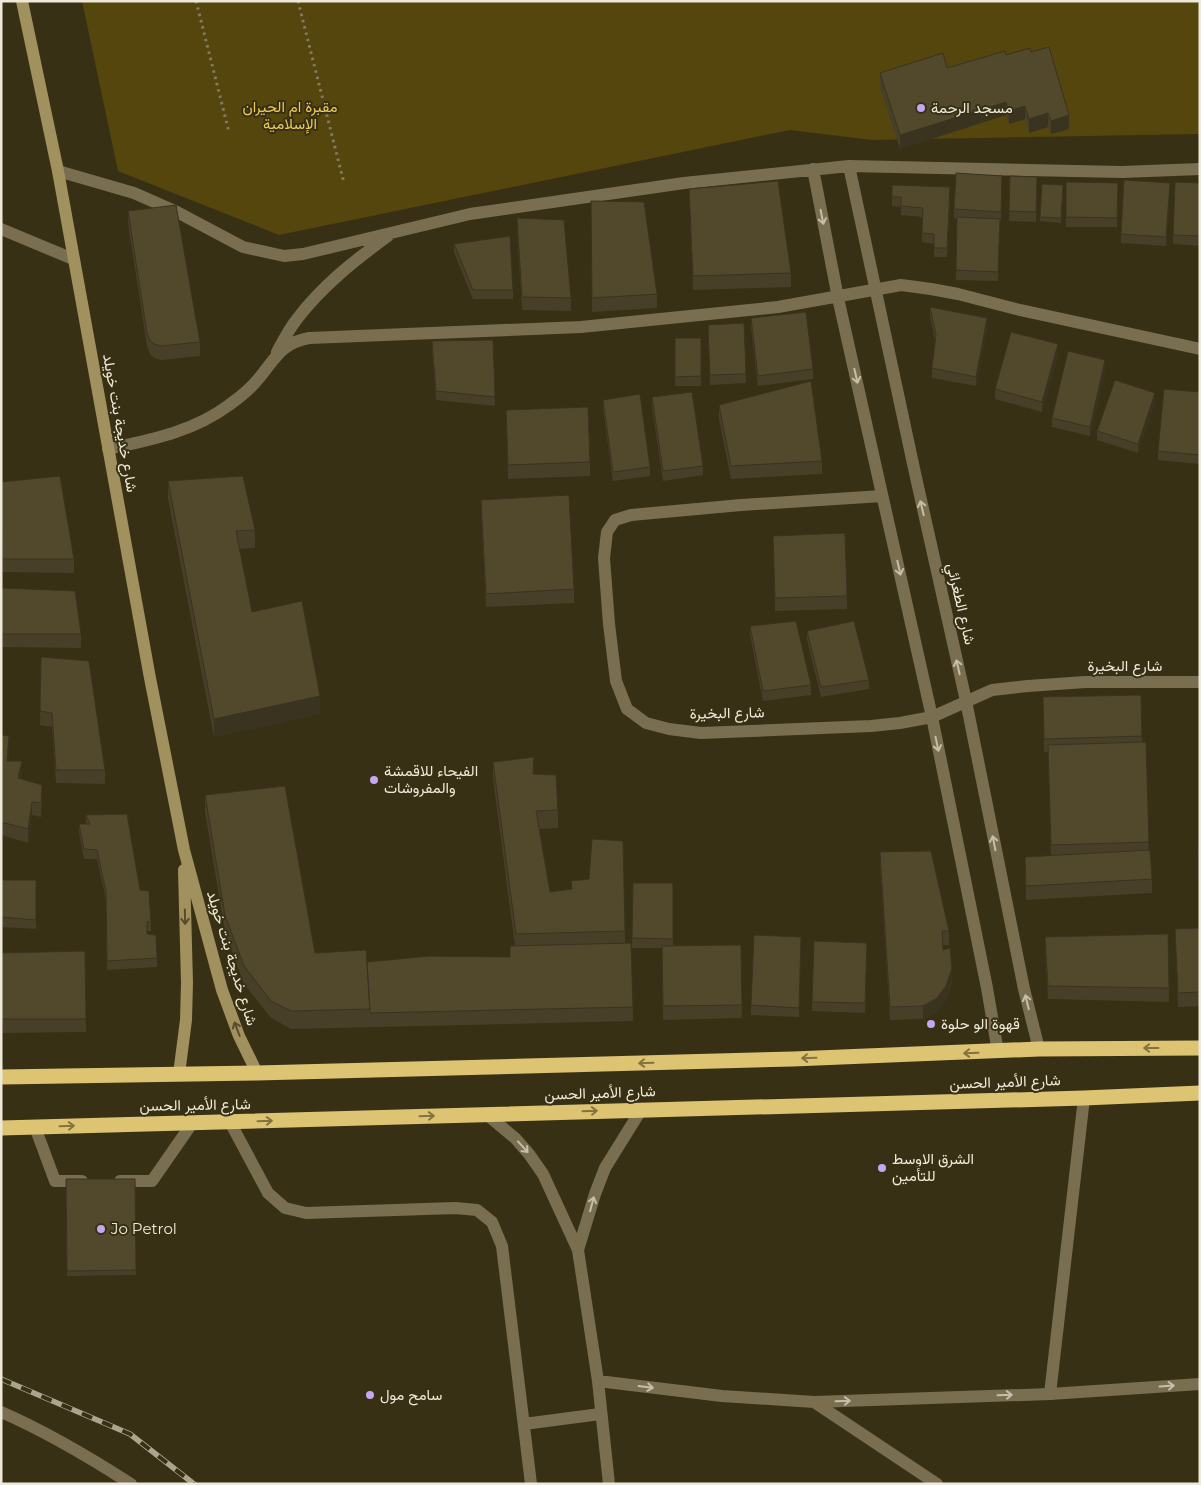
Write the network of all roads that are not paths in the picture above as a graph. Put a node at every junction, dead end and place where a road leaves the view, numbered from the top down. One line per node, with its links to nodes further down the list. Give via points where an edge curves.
1 (22, 1): 5 (street, شارع خديجة بنت خويلد)
2 (849, 166): 3 (street); 4 (street, via 1122,172); 9 (street, شارع الطغرائي)
3 (813, 169): 7 (street, via 684,183 470,214); 10 (street, one-way to 10)
4 (1200, 169)
5 (58, 171): 7 (street, via 134,193 243,247 284,256); 8 (street, شارع خديجة بنت خويلد)
6 (1, 229): 8 (street)
7 (392, 232): 12 (street, via 322,290 296,320)
8 (74, 259): 13 (street, شارع خديجة بنت خويلد)
9 (874, 289): 10 (street); 11 (street, via 901,285 931,289); 16 (street, شارع الطغرائي, one-way to 9)
10 (838, 298): 12 (street, via 778,308 582,327 310,338 289,345); 14 (street, one-way to 14)
11 (1200, 349)
12 (273, 358): 13 (street, via 259,378 230,405 204,422 165,436)
13 (108, 449): 18 (street, شارع خديجة بنت خويلد)
14 (882, 496): 17 (street, one-way to 17); 17 (street, شارع البخيرة, via 741,505 631,515 615,520 607,532 604,558 616,681 627,709 646,723 669,729 702,732 871,726)
15 (1200, 682): 16 (street, شارع البخيرة, via 1085,682 1028,686 992,690)
16 (966, 701): 17 (street, شارع البخيرة); 20 (street, شارع الطغرائي, one-way to 16)
17 (932, 717): 21 (street, one-way to 21)
18 (184, 850): 22 (street, شارع خديجة بنت خويلد, one-way to 22, via 187,983); 23 (street, شارع خديجة بنت خويلد, one-way to 18, via 222,990)
19 (1200, 1048): 20 (highway, شارع الأمير الحسن, one-way to 20)
20 (1039, 1049): 21 (highway, شارع الأمير الحسن)
21 (998, 1052): 23 (highway, شارع الأمير الحسن, one-way to 23)
22 (179, 1074): 23 (highway, شارع الأمير الحسن); 24 (highway, شارع الأمير الحسن)
23 (257, 1074)
24 (1, 1077)
25 (1200, 1093): 26 (highway, شارع الأمير الحسن)
26 (1084, 1098): 27 (highway, شارع الأمير الحسن); 36 (street)
27 (641, 1110): 28 (highway, شارع الأمير الحسن, one-way to 27); 33 (street, one-way to 27, via 605,1168)
28 (486, 1114): 30 (highway, شارع الأمير الحسن, one-way to 28); 33 (street, one-way to 33, via 515,1138 543,1174)
29 (192, 1122): 30 (highway, شارع الأمير الحسن); 31 (highway, شارع الأمير الحسن, one-way to 29); 31 (street, via 152,1181 55,1181)
30 (230, 1122): 40 (street, via 268,1193 285,1208 306,1213 456,1208 477,1210 492,1222 502,1246)
31 (35, 1127): 32 (highway, شارع الأمير الحسن)
32 (1, 1128)
33 (578, 1250): 34 (street)
34 (598, 1381): 37 (street, one-way to 37, via 722,1396); 39 (street)
35 (1200, 1384): 36 (street, one-way to 35)
36 (1050, 1394): 37 (street, one-way to 36)
37 (814, 1402): 44 (street)
38 (1, 1412): 41 (street, via 75,1448)
39 (600, 1414): 40 (street); 43 (street)
40 (524, 1424): 42 (street)
41 (131, 1484)
42 (531, 1484)
43 (609, 1484)
44 (937, 1484)

